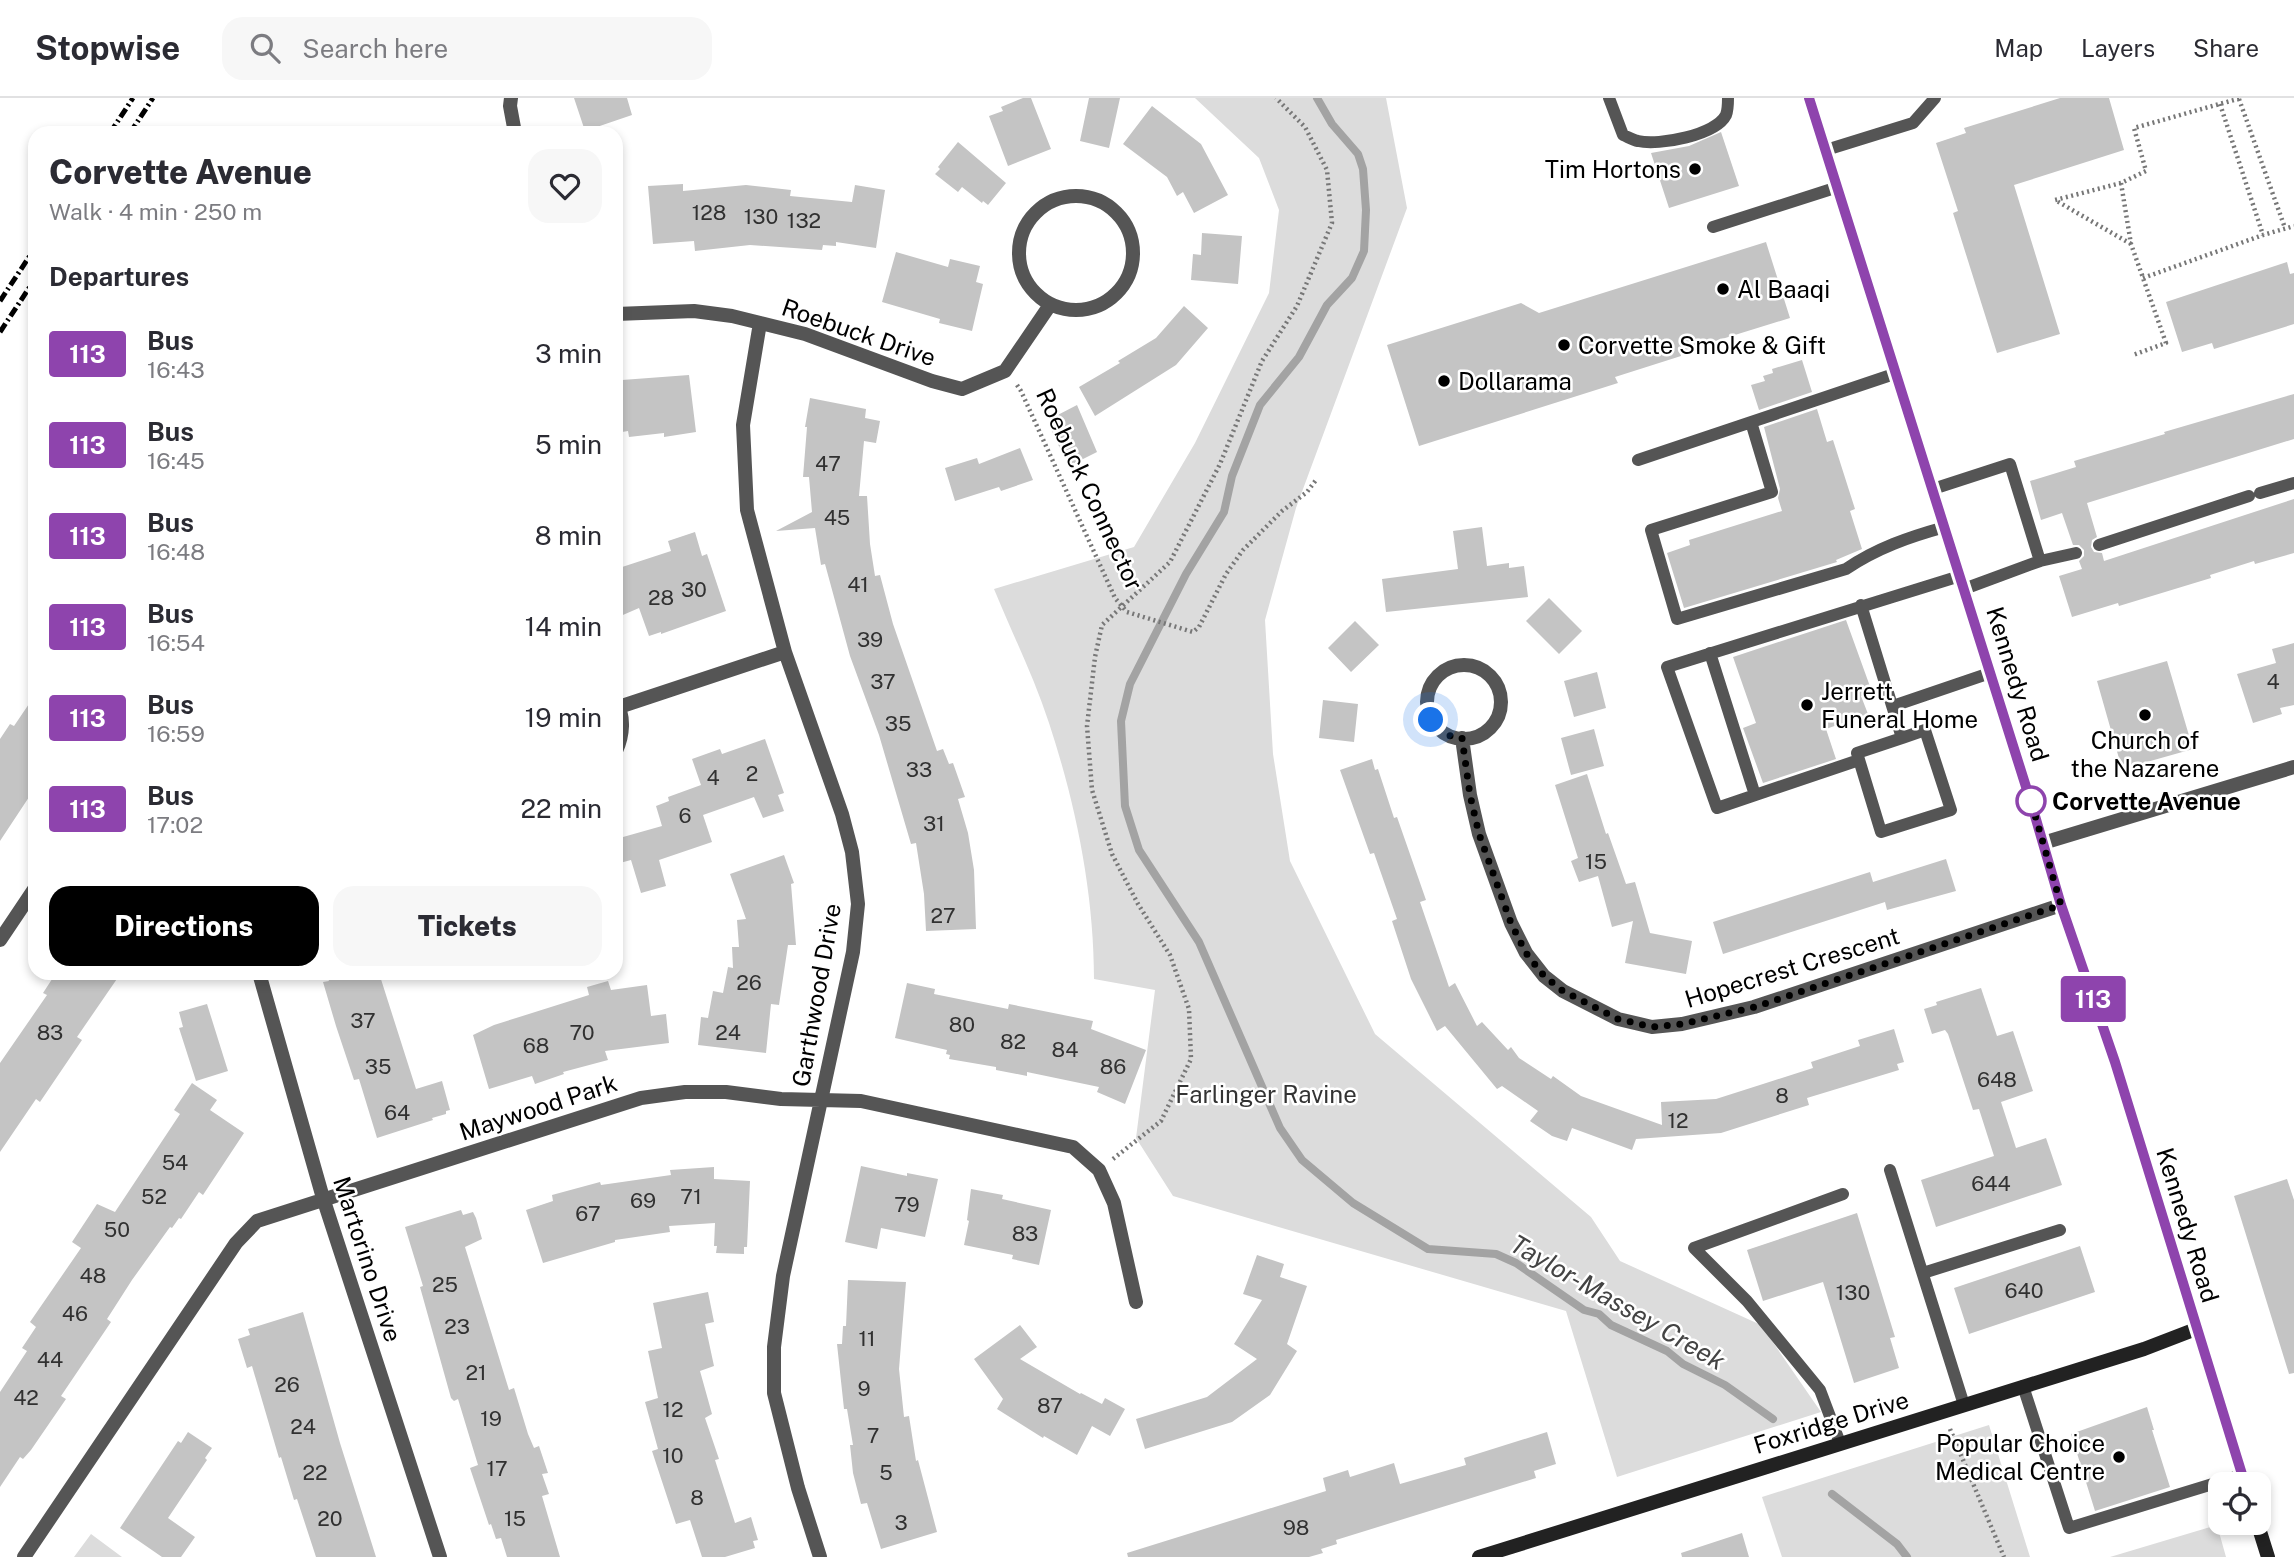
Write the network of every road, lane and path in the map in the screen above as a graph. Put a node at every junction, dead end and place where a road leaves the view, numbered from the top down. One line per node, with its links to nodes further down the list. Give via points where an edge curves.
1 (511, 98): 9 (street)
2 (1276, 98): 36 (path, via 1305,127 1327,170 1332,223 1297,306 1262,361 1220,464 1170,562)
3 (1609, 98): 4 (lane, via 1623,135 1636,141 1665,142 1715,127 1727,114)
4 (1728, 98)
5 (1809, 98): 10 (main road, Kennedy Road)
6 (1936, 98): 10 (lane, via 1913,122)
7 (2239, 98): 8 (path); 15 (path)
8 (2220, 104): 11 (path, via 2134,128 2146,171); 16 (path)
9 (514, 126)
10 (1826, 150): 12 (main road, Kennedy Road)
11 (2121, 183): 17 (path); 17 (path, via 2055,200)
12 (1838, 187): 14 (lane); 24 (main road, Kennedy Road)
13 (2294, 226): 15 (path)
14 (1713, 227)
15 (2285, 228): 16 (path)
16 (2263, 235): 18 (path)
17 (2131, 244): 18 (path)
18 (2143, 278): 22 (path, via 2166,343)
19 (1050, 305): 19 (street, via 1089,309 1107,302 1131,271 1129,232 1104,202 1086,196 1059,198 1035,212 1024,227 1018,262 1035,295); 23 (street)
20 (623, 314): 21 (street, Roebuck Drive, via 694,311)
21 (760, 323): 23 (street, Roebuck Drive, via 805,334 962,389); 37 (street, Garthwood Drive, via 743,425 747,510)
22 (2133, 355)
23 (1005, 371): 36 (path, Roebuck Connector, via 1021,390)
24 (1897, 373): 25 (lane); 29 (main road, Kennedy Road)
25 (1751, 422): 26 (lane); 30 (lane, via 1772,492 1651,530 1677,619 1846,569 1901,539)
26 (1638, 460)
27 (1316, 480): 36 (path, Roebuck Connector, via 1243,551 1193,632 1127,612)
28 (2294, 483): 31 (lane)
29 (1933, 489): 30 (main road, Kennedy Road); 33 (lane, via 2010,464)
30 (1945, 527): 34 (main road, Kennedy Road)
31 (2099, 545)
32 (2076, 553): 33 (lane)
33 (2040, 561): 34 (lane)
34 (1962, 583): 35 (lane); 39 (main road, Kennedy Road)
35 (1861, 605): 38 (lane); 41 (lane)
36 (1121, 606): 53 (path, via 1102,625 1095,657 1087,726 1092,790 1112,854 1174,966 1189,1009 1191,1059 1161,1121)
37 (785, 652): 40 (street); 52 (street, Garthwood Drive, via 842,814 858,904)
38 (1710, 653): 46 (lane); 46 (lane, via 1667,667 1717,808)
39 (1990, 673): 41 (lane); 47 (main road, Kennedy Road)
40 (623, 702)
41 (1893, 706): 43 (lane)
42 (1462, 738): 42 (street, via 1474,738 1494,725 1502,702 1494,680 1485,671 1461,665 1449,668 1431,684 1427,709 1439,730); 49 (street, Hopecrest Crescent, via 1479,834 1526,953 1563,991 1618,1019 1652,1027 1755,1007)
43 (1902, 738): 44 (lane, via 1857,753); 44 (lane, via 1925,730 1951,810 1881,832)
44 (1859, 760): 46 (lane)
45 (2294, 767): 47 (street)
46 (1755, 795)
47 (2043, 843): 49 (main road, Kennedy Road)
48 (28, 898): 50 (street)
49 (2061, 905): 60 (main road, Kennedy Road, via 2115,1062)
50 (0, 940)
51 (261, 980): 56 (street, Martorino Drive)
52 (821, 1101): 53 (street, Maywood Park, via 861,1101 1043,1139 1073,1147); 56 (street, Maywood Park, via 685,1091 641,1098); 70 (street, Garthwood Drive, via 783,1276 774,1347 774,1393)
53 (1099, 1170): 59 (street, Maywood Park, via 1114,1203)
54 (1890, 1170): 58 (lane)
55 (1843, 1194): 64 (lane, via 1694,1248 1747,1301 1820,1390)
56 (323, 1198): 68 (street, Maywood Park, via 257,1221 236,1243); 69 (street, Martorino Drive)
57 (2060, 1230): 58 (lane)
58 (1923, 1273): 62 (lane)
59 (1136, 1302)
60 (2196, 1329): 61 (main road, Foxridge Drive); 65 (main road, Kennedy Road)
61 (2023, 1386): 62 (main road, Foxridge Drive); 66 (lane, via 2069,1528)
62 (1964, 1405): 63 (main road, Foxridge Drive)
63 (1943, 1411): 64 (main road, Foxridge Drive); 72 (path)
64 (1840, 1443): 71 (main road, Foxridge Drive)
65 (2241, 1472)
66 (2208, 1490)
67 (2261, 1535): 73 (main road)
68 (24, 1557)
69 (440, 1557)
70 (820, 1557)
71 (1479, 1557)
72 (2004, 1557)
73 (2268, 1557)

